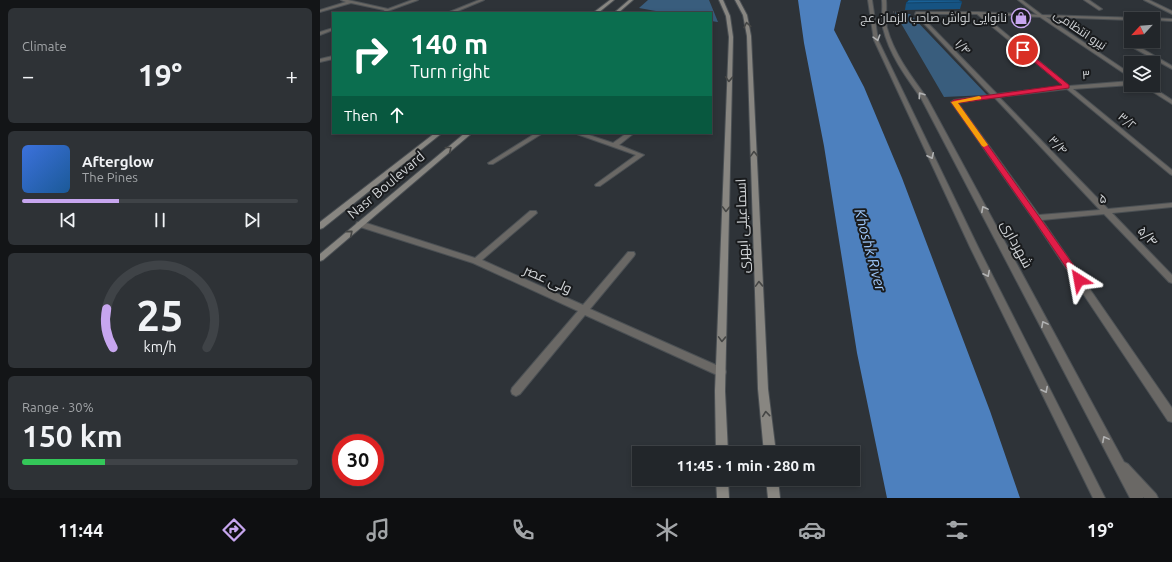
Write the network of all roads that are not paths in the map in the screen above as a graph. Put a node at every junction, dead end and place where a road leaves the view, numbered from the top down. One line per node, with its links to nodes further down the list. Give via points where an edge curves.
1 (343, 0): 13 (street)
2 (416, 0): 15 (street)
3 (482, 0): 18 (street)
4 (612, 0): 19 (main road)
5 (632, 0): 20 (main road)
6 (721, 0): 59 (main road, اسماعیلی ابهری, one-way to 59, via 728,16 731,37)
7 (737, 0): 63 (main road, اسماعیلی ابهری, one-way to 7, via 764,389 749,36 745,15)
8 (870, 0): 69 (street, one-way to 69, via 876,40 974,247)
9 (884, 0): 64 (street, شهرداری, one-way to 9, via 928,105 906,74 885,27)
10 (1020, 0): 23 (street, نیرو انتظامی)
11 (1086, 0): 14 (street)
12 (1146, 0): 22 (street)
13 (350, 2): 15 (street); 16 (street)
14 (1100, 9)
15 (388, 10): 17 (street)
16 (320, 11)
17 (383, 12)
18 (452, 12)
19 (596, 12)
20 (617, 12)
21 (978, 13): 23 (street); 35 (street, ۳/۲); 37 (street, ۱/۴, via 916,14)
22 (1172, 13)
23 (1041, 16): 24 (street); 33 (street, نیرو انتظامی)
24 (1124, 19)
25 (1160, 19): 26 (street)
26 (1172, 20)
27 (332, 29): 28 (street)
28 (320, 34)
29 (1137, 48): 32 (street)
30 (332, 57): 31 (street)
31 (320, 61)
32 (1172, 68)
33 (1124, 71)
34 (1124, 83): 35 (street, ۳)
35 (1067, 86): 37 (street, ۳); 46 (street, ۳/۲)
36 (1156, 92): 38 (street)
37 (995, 95): 49 (street, ۳/۴); 51 (street, ۳, via 954,102)
38 (1172, 102)
39 (438, 134): 53 (main road, Nasr Boulevard)
40 (469, 134): 52 (main road, Nasr Boulevard, one-way to 40)
41 (538, 134): 45 (street)
42 (579, 134): 44 (street)
43 (630, 134): 44 (street)
44 (614, 146): 47 (street, via 641,155)
45 (491, 163)
46 (1172, 173)
47 (598, 185)
48 (1172, 205): 49 (street, ۵)
49 (1105, 210): 51 (street, ۵); 57 (street, ۵/۴)
50 (532, 213): 56 (street)
51 (1037, 218): 61 (street)
52 (360, 224): 55 (main road, Nasr Boulevard, one-way to 52); 56 (street, ولی عصر)
53 (320, 226)
54 (631, 254): 58 (street)
55 (320, 258)
56 (476, 261): 58 (street, ولی عصر)
57 (1172, 280)
58 (584, 310): 59 (street, ولی عصر); 60 (street)
59 (721, 372): 62 (main road, اسماعیلی ابهری)
60 (516, 391)
61 (1172, 416)
62 (722, 446)
63 (769, 446)
64 (1114, 457): 70 (street, شهرداری); 71 (street)
65 (722, 486): 67 (main road)
66 (773, 486): 68 (main road)
67 (723, 498)
68 (774, 498)
69 (1099, 498)
70 (1138, 498)
71 (1152, 498)

